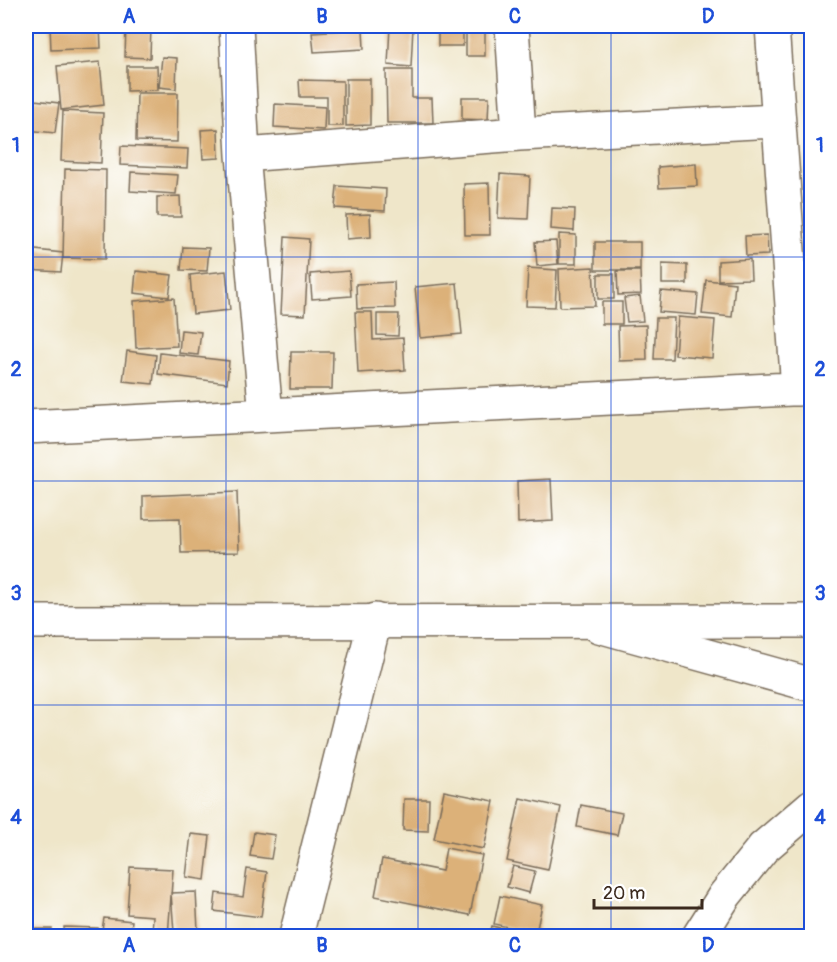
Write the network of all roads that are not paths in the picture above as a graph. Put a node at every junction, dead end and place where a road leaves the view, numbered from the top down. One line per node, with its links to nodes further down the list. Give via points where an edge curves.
1 (236, 26): 6 (street)
2 (512, 26): 5 (street)
3 (772, 26): 4 (street)
4 (777, 122): 5 (street); 7 (street)
5 (519, 134): 6 (street)
6 (243, 154): 8 (street)
7 (805, 389): 8 (street)
8 (266, 415): 9 (street)
9 (26, 427)
10 (375, 620): 11 (street); 13 (street); 16 (street)
11 (579, 621): 12 (street); 14 (street)
12 (812, 621)
13 (26, 622)
14 (812, 685)
15 (812, 806): 17 (street, via 763,848 725,895)
16 (296, 936)
17 (699, 936)

